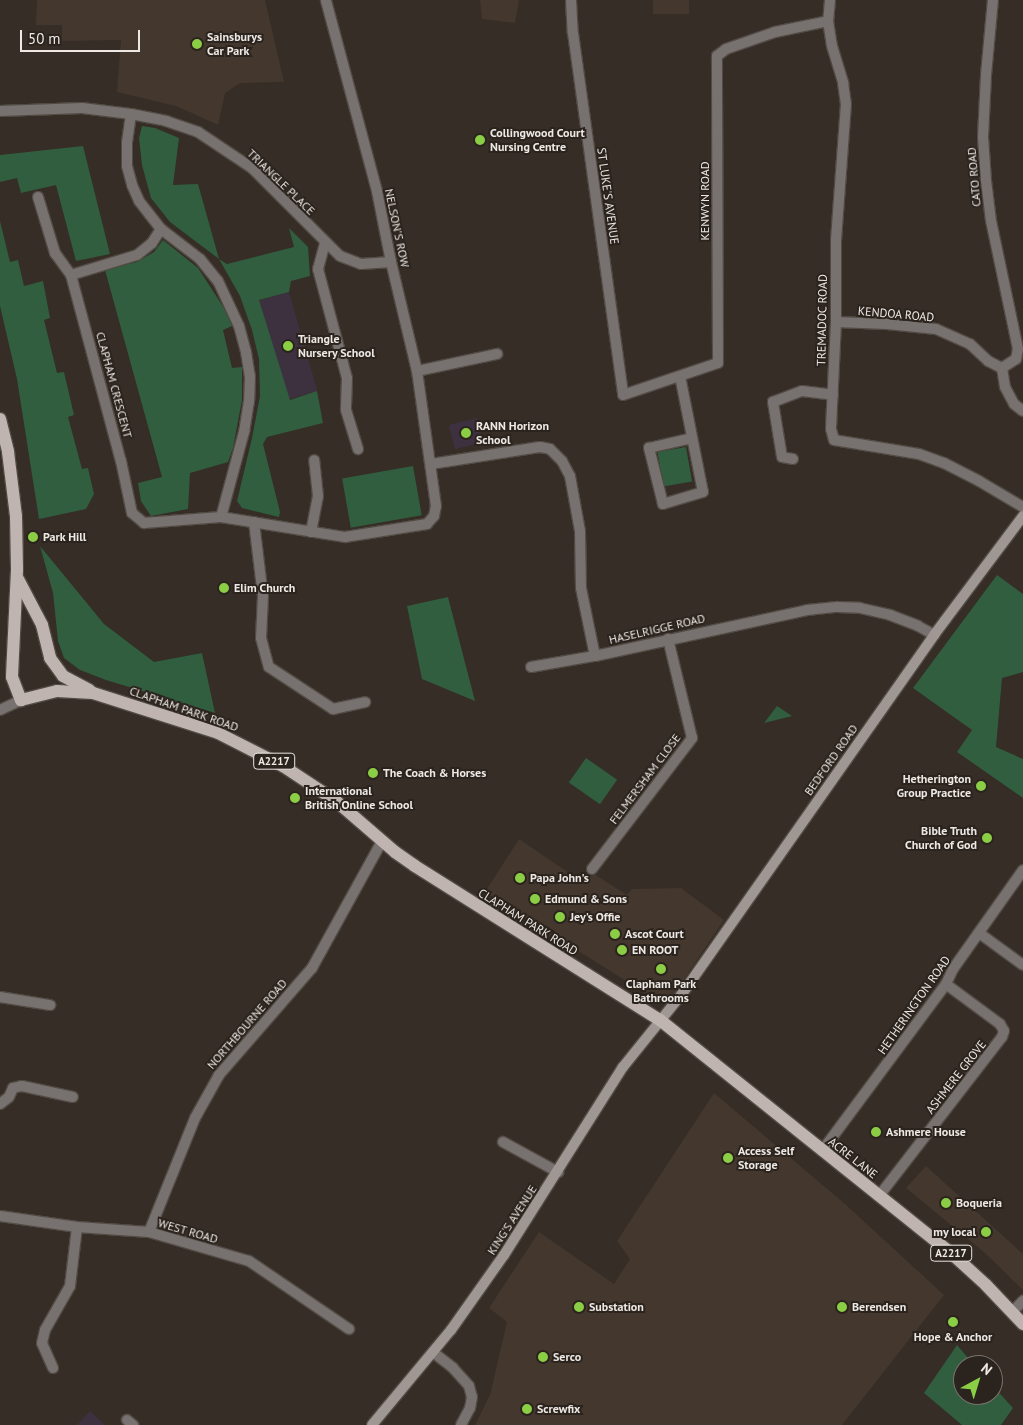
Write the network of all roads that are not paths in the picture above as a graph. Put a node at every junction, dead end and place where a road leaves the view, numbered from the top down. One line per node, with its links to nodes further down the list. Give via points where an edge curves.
1 (326, 0): 11 (street, NELSON'S ROW, via 377,191)
2 (571, 0): 19 (street, ST LUKE'S AVENUE, via 574,43)
3 (830, 0): 5 (street, TREMADOC ROAD)
4 (993, 0): 15 (street, CATO ROAD, via 983,137 987,200 1018,350 1016,359)
5 (828, 21): 13 (street, TREMADOC ROAD, via 846,104 836,241); 17 (street, KENWYN ROAD, via 776,32 717,56 718,363)
6 (0, 111): 7 (street, TRIANGLE PLACE, via 82,108)
7 (131, 114): 9 (street, via 127,166 139,201); 10 (street, TRIANGLE PLACE, via 198,132 227,150 252,168)
8 (38, 197): 12 (street, CLAPHAM CRESCENT, via 55,253)
9 (161, 229): 12 (street, via 152,243 137,255); 29 (street, via 200,259 218,281 239,326 246,352 250,376 249,401)
10 (325, 243): 11 (street, TRIANGLE PLACE, via 340,256 361,264); 23 (street, via 318,270 347,378 346,410)
11 (391, 262): 16 (street, NELSON'S ROW)
12 (71, 276): 29 (street, CLAPHAM CRESCENT, via 132,513 144,523)
13 (836, 322): 15 (street, KENDOA ROAD, via 936,329 970,344 988,361); 18 (street, TREMADOC ROAD)
14 (497, 354): 16 (street)
15 (1002, 368): 20 (street, via 1006,388 1014,404)
16 (417, 371): 26 (street, NELSON'S ROW)
17 (680, 376): 19 (street, KENWYN ROAD); 22 (street)
18 (832, 394): 24 (street, via 802,391 773,402 782,457); 27 (street, TREMADOC ROAD, via 830,429 834,440 919,454 944,463)
19 (623, 395)
20 (1023, 411)
21 (0, 419): 32 (main road, via 8,452 16,516)
22 (692, 438): 22 (street, via 703,492 663,504 649,448)
23 (358, 449)
24 (793, 459)
25 (314, 460): 31 (street, via 318,496)
26 (431, 464): 31 (street, NELSON'S ROW, via 436,506 434,516 427,524 345,537); 35 (street, HASELRIGGE ROAD, via 528,448 550,449 556,454 570,476 580,531 581,588)
27 (1023, 507)
28 (1023, 516): 33 (main road, BEDFORD ROAD)
29 (222, 517): 30 (street, CLAPHAM CRESCENT)
30 (254, 522): 31 (street, CLAPHAM CRESCENT); 39 (street, via 264,596 261,638 269,667 332,709)
31 (311, 532)
32 (17, 578): 37 (main road, via 42,625 50,658 63,676); 38 (main road, via 12,677)
33 (934, 635): 34 (street, HASELRIGGE ROAD, via 890,615 837,607); 49 (main road, BEDFORD ROAD, via 682,994)
34 (668, 639): 35 (street, HASELRIGGE ROAD); 42 (street, FELMERSHAM CLOSE, via 692,738)
35 (596, 656): 36 (street)
36 (531, 667)
37 (93, 693): 38 (main road, CLAPHAM PARK ROAD / A2217, via 57,691); 41 (main road, CLAPHAM PARK ROAD / A2217, via 212,731 264,755 336,801)
38 (20, 700): 40 (street)
39 (365, 702)
40 (0, 710)
41 (382, 841): 49 (main road, CLAPHAM PARK ROAD / A2217, via 415,866); 58 (street, NORTHBOURNE ROAD, via 312,968 219,1075 195,1118)
42 (592, 869)
43 (1023, 870): 44 (street, HETHERINGTON ROAD)
44 (979, 933): 45 (street); 46 (street, HETHERINGTON ROAD)
45 (1023, 965)
46 (946, 984): 53 (street, HETHERINGTON ROAD); 55 (street, ASHMERE GROVE, via 1000,1024 1004,1030 1002,1037)
47 (0, 997): 48 (street)
48 (50, 1005)
49 (660, 1020): 53 (main road, ACRE LANE / A2217); 54 (main road, KING'S AVENUE, via 623,1068)
50 (73, 1097): 51 (street, via 22,1086 13,1088)
51 (0, 1104)
52 (504, 1142): 54 (street)
53 (822, 1151): 55 (main road, ACRE LANE / A2217)
54 (558, 1172): 63 (main road, KING'S AVENUE, via 504,1255)
55 (879, 1196): 60 (main road, ACRE LANE / A2217, via 951,1254)
56 (0, 1216): 57 (street, WEST ROAD)
57 (77, 1227): 58 (street, WEST ROAD); 64 (street, via 70,1286 45,1330 42,1343)
58 (149, 1232): 62 (street, WEST ROAD, via 249,1261)
59 (1023, 1300): 60 (street)
60 (1012, 1312): 61 (main road, ACRE LANE / A2217)
61 (1023, 1324)
62 (349, 1329)
63 (434, 1352): 65 (main road, KING'S AVENUE); 66 (street, via 469,1386 470,1408)
64 (53, 1368)
65 (372, 1425)
66 (461, 1425)

